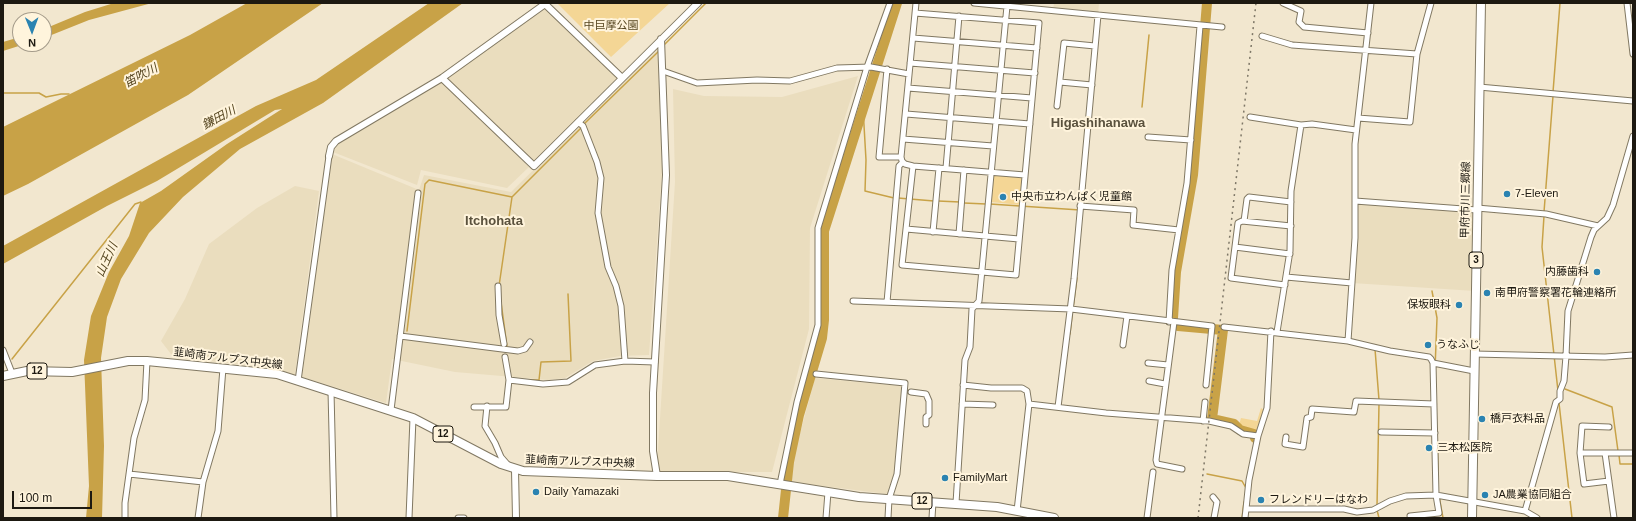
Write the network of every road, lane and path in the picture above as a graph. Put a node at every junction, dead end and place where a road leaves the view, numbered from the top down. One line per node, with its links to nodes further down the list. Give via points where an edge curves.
1 (698, 3): 21 (street)
2 (890, 3): 30 (street)
3 (916, 3): 12 (street)
4 (974, 3): 11 (street)
5 (1283, 3): 18 (street, via 1301,11 1299,22 1304,27)
6 (1371, 3): 18 (street)
7 (1431, 3): 27 (street)
8 (1481, 3): 41 (main road, 甲府市川三郷線 / 3)
9 (1627, 3): 28 (street)
10 (546, 4): 37 (street); 38 (street)
11 (1007, 6): 13 (street); 15 (street)
12 (915, 13): 14 (street); 20 (street)
13 (1098, 15): 16 (street); 24 (street)
14 (959, 16): 15 (street); 22 (street)
15 (1006, 20): 23 (street); 25 (street, via 1039,23)
16 (1201, 26): 17 (street); 60 (street)
17 (1222, 27)
18 (1368, 33): 26 (street)
19 (1262, 36): 26 (street, via 1292,45)
20 (913, 38): 22 (street); 29 (street)
21 (661, 39): 34 (street); 38 (street)
22 (957, 41): 23 (street); 31 (street)
23 (1003, 45): 25 (street); 33 (street)
24 (1095, 46): 39 (street, via 1064,43); 40 (street)
25 (1037, 48): 35 (street)
26 (1366, 51): 27 (street); 51 (street)
27 (1417, 54): 51 (street, via 1410,122)
28 (1633, 54)
29 (910, 63): 31 (street); 36 (street)
30 (869, 67): 32 (street); 34 (street, via 837,68 790,81 757,80 697,84); 159 (street, via 818,228 818,326 797,402)
31 (955, 67): 33 (street); 43 (street)
32 (887, 69): 36 (street); 64 (street, via 879,156)
33 (1001, 70): 35 (street); 44 (street)
34 (663, 71): 112 (street, via 666,175)
35 (1034, 73): 45 (street)
36 (910, 74): 42 (street)
37 (442, 78): 53 (street, via 534,166); 63 (street, via 336,141)
38 (622, 78): 53 (street)
39 (1060, 82): 40 (street); 47 (street)
40 (1092, 85): 74 (street)
41 (1479, 87): 46 (street); 75 (main road, 甲府市川三郷線 / 3)
42 (908, 88): 43 (street); 48 (street)
43 (953, 92): 44 (street); 50 (street)
44 (998, 95): 45 (street); 52 (street)
45 (1032, 98): 54 (street)
46 (1633, 100)
47 (1057, 106)
48 (906, 114): 50 (street); 59 (street)
49 (1250, 117): 55 (street)
50 (950, 118): 52 (street); 61 (street)
51 (1358, 118): 56 (street)
52 (996, 121): 54 (street); 62 (street)
53 (578, 122): 111 (street, via 583,126 598,162 601,189 598,213 608,267 621,306)
54 (1030, 124): 70 (street)
55 (1301, 125): 56 (street); 73 (street)
56 (1356, 130): 72 (street)
57 (1633, 136): 78 (street, via 1611,212)
58 (1148, 137): 60 (street)
59 (903, 139): 61 (street); 64 (street)
60 (1191, 140): 80 (street)
61 (948, 143): 62 (street); 67 (street)
62 (993, 146): 69 (street)
63 (328, 156): 124 (street)
64 (902, 160): 65 (street); 93 (street, via 899,166)
65 (913, 166): 66 (street); 79 (street)
66 (939, 168): 67 (street); 81 (street)
67 (946, 168): 68 (street)
68 (964, 170): 69 (street); 82 (street)
69 (991, 172): 70 (street); 83 (street)
70 (1025, 175): 84 (street)
71 (418, 193): 100 (street)
72 (1355, 201): 75 (street); 89 (street)
73 (1291, 202): 76 (street, via 1249,197); 77 (street)
74 (1080, 208): 80 (street, via 1134,210 1133,225); 95 (street)
75 (1477, 209): 78 (street, via 1544,214); 106 (main road, 甲府市川三郷線 / 3)
76 (1244, 221): 77 (street); 85 (street, via 1238,222)
77 (1291, 226): 86 (street)
78 (1598, 226): 108 (street, via 1590,237 1568,311)
79 (906, 229): 81 (street); 87 (street, via 902,265)
80 (1179, 230): 97 (street, via 1172,270)
81 (932, 232): 82 (street)
82 (959, 234): 83 (street)
83 (985, 236): 84 (street); 87 (street)
84 (1019, 239): 87 (street, via 1016,275)
85 (1235, 247): 86 (street); 90 (street, via 1232,278)
86 (1290, 254): 88 (street)
87 (981, 272): 94 (street, via 979,301)
88 (1286, 277): 89 (street); 90 (street)
89 (1352, 284): 101 (street)
90 (1285, 285): 99 (street)
91 (498, 286): 103 (street, via 499,316)
92 (853, 301): 93 (street)
93 (886, 302): 94 (street)
94 (975, 306): 95 (street); 127 (street, via 972,309 970,347 965,360)
95 (1071, 309): 96 (street); 138 (street)
96 (1127, 316): 97 (street); 104 (street)
97 (1172, 322): 116 (street); 128 (street, via 1212,326)
98 (1224, 327): 99 (street)
99 (1274, 332): 101 (street); 147 (street, via 1267,408 1265,419)
100 (400, 336): 102 (street, via 518,351 525,349); 139 (street)
101 (1348, 341): 114 (street, via 1429,357)
102 (530, 342)
103 (504, 344)
104 (1123, 345)
105 (3, 350): 115 (street)
106 (1474, 354): 108 (street); 119 (main road, 甲府市川三郷線 / 3)
107 (1633, 355): 108 (street)
108 (1566, 356): 169 (street, via 1559,400)
109 (505, 357): 123 (street)
110 (147, 361): 118 (main road, 韮崎南アルプス中央線 / 12); 120 (main road, 韮崎南アルプス中央線 / 12, via 128,361 72,372); 155 (street, via 145,400 134,438)
111 (625, 361): 112 (street); 123 (street, via 595,365 568,382 560,384)
112 (655, 362): 156 (street, via 653,451)
113 (1148, 363): 116 (street)
114 (1435, 363): 119 (street); 134 (street)
115 (8, 365): 117 (street); 120 (street)
116 (1168, 366): 126 (street)
117 (3, 367)
118 (223, 368): 124 (main road, 韮崎南アルプス中央線 / 12, via 277,374); 158 (street, via 218,431)
119 (1474, 371): 164 (main road, 甲府市川三郷線 / 3)
120 (12, 373): 122 (main road, 韮崎南アルプス中央線 / 12)
121 (816, 374): 163 (street, via 905,382 897,474)
122 (3, 376)
123 (509, 380): 137 (street, via 506,407)
124 (298, 381): 129 (main road, 韮崎南アルプス中央線 / 12)
125 (1149, 381): 126 (street)
126 (1165, 384): 140 (street)
127 (963, 385): 132 (street); 133 (street, via 1022,388 1026,391)
128 (1206, 385)
129 (331, 391): 139 (main road, 韮崎南アルプス中央線 / 12); 174 (street)
130 (911, 392): 143 (street, via 926,394 929,415 926,417)
131 (1205, 402): 142 (street)
132 (962, 404): 135 (street); 166 (street)
133 (1029, 404): 138 (street); 168 (street)
134 (1434, 404): 146 (street); 148 (street, via 1356,400 1354,412 1312,409 1311,417 1307,418 1303,447 1285,444)
135 (993, 405)
136 (474, 406): 137 (street)
137 (487, 406): 152 (street, via 486,426 504,462)
138 (1058, 407): 140 (street)
139 (391, 410): 141 (main road, 韮崎南アルプス中央線 / 12)
140 (1160, 417): 142 (street); 153 (street, via 1157,464)
141 (413, 418): 152 (main road, 韮崎南アルプス中央線 / 12); 175 (street)
142 (1203, 421): 147 (street, via 1226,424 1243,434)
143 (926, 424)
144 (1609, 427): 149 (street, via 1582,426)
145 (1381, 432): 146 (street)
146 (1435, 433): 161 (street)
147 (1256, 436): 167 (street)
148 (1286, 437)
149 (1580, 453): 150 (street); 157 (street, via 1584,484)
150 (1605, 453): 151 (street); 157 (street)
151 (1633, 453)
152 (515, 470): 156 (main road, 韮崎南アルプス中央線 / 12); 178 (street)
153 (1182, 470)
154 (1154, 472): 183 (street)
155 (129, 474): 158 (street); 172 (street)
156 (657, 476): 159 (main road, 韮崎南アルプス中央線 / 12, via 728,476)
157 (1609, 481): 188 (street)
158 (203, 482): 173 (street)
159 (785, 485): 160 (main road, 韮崎南アルプス中央線 / 12)
160 (828, 492): 163 (main road, 韮崎南アルプス中央線 / 12); 179 (street)
161 (1436, 494): 164 (street); 167 (street, via 1406,496 1376,508 1357,512 1344,509); 170 (street, via 1439,513)
162 (1213, 497): 184 (street, via 1216,502)
163 (889, 499): 165 (main road, 韮崎南アルプス中央線 / 12); 180 (street)
164 (1472, 501): 169 (street); 186 (main road, 甲府市川三郷線 / 3)
165 (933, 502): 166 (main road, 韮崎南アルプス中央線 / 12); 181 (street)
166 (956, 504): 168 (main road, 韮崎南アルプス中央線 / 12)
167 (1246, 509): 185 (street)
168 (1017, 511): 171 (main road, 韮崎南アルプス中央線 / 12)
169 (1525, 511): 187 (street)
170 (1410, 516)
171 (1040, 517): 182 (main road, 韮崎南アルプス中央線 / 12)
172 (125, 518)
173 (198, 518)
174 (334, 518)
175 (409, 518)
176 (458, 518): 177 (street)
177 (464, 518)
178 (516, 518)
179 (826, 518)
180 (888, 518)
181 (932, 518)
182 (1054, 518)
183 (1147, 518)
184 (1214, 518)
185 (1245, 518)
186 (1472, 518)
187 (1538, 518)
188 (1614, 518)

